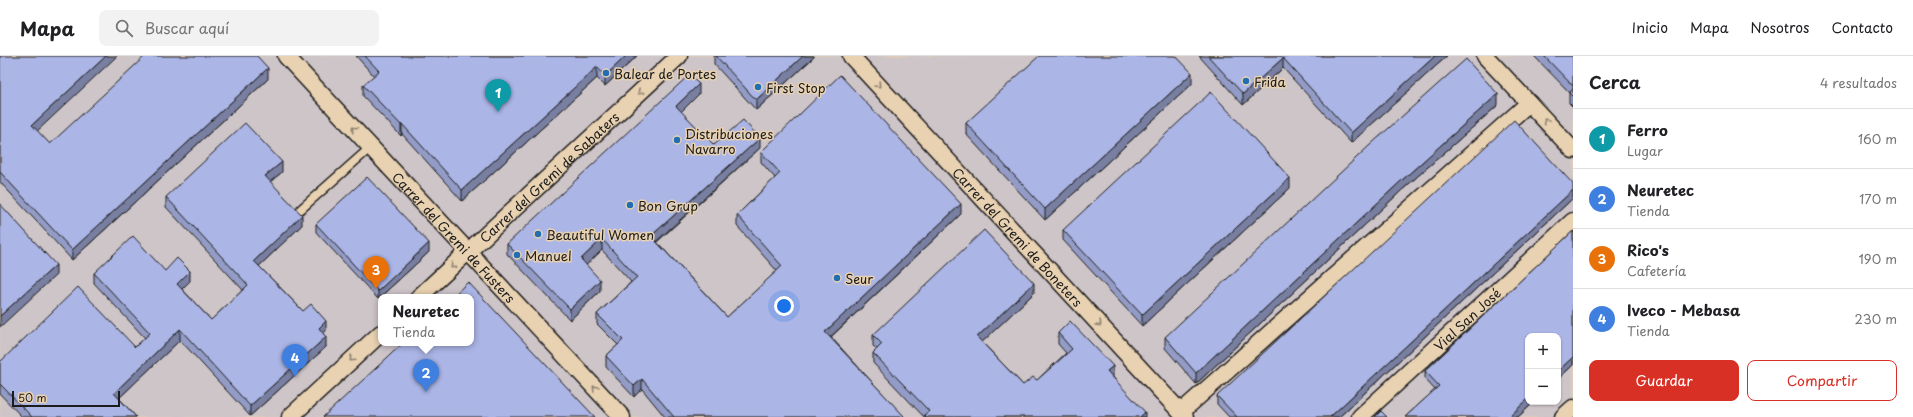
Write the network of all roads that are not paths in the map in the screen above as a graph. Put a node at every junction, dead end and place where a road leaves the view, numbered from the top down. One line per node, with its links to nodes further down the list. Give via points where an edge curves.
1 (286, 56): 6 (street, Carrer del Gremi de Fusters, one-way to 1)
2 (679, 56): 10 (street, Carrer del Gremi de Sabaters, one-way to 10)
3 (851, 56): 14 (street, Carrer del Gremi de Boneters, one-way to 14)
4 (1485, 56): 5 (street)
5 (1529, 103): 7 (street, one-way to 5); 14 (street)
6 (371, 147): 8 (lane); 10 (street, Carrer del Gremi de Fusters)
7 (1573, 150)
8 (301, 209)
9 (1573, 221): 17 (street, Vial San José)
10 (468, 252): 11 (street, Carrer del Gremi de Sabaters, one-way to 11); 16 (street, Carrer del Gremi de Fusters, one-way to 10)
11 (422, 294)
12 (378, 336): 15 (street, one-way to 15)
13 (1573, 408): 18 (street)
14 (1183, 415)
15 (290, 417)
16 (622, 417)
17 (1360, 417)
18 (1563, 417)

